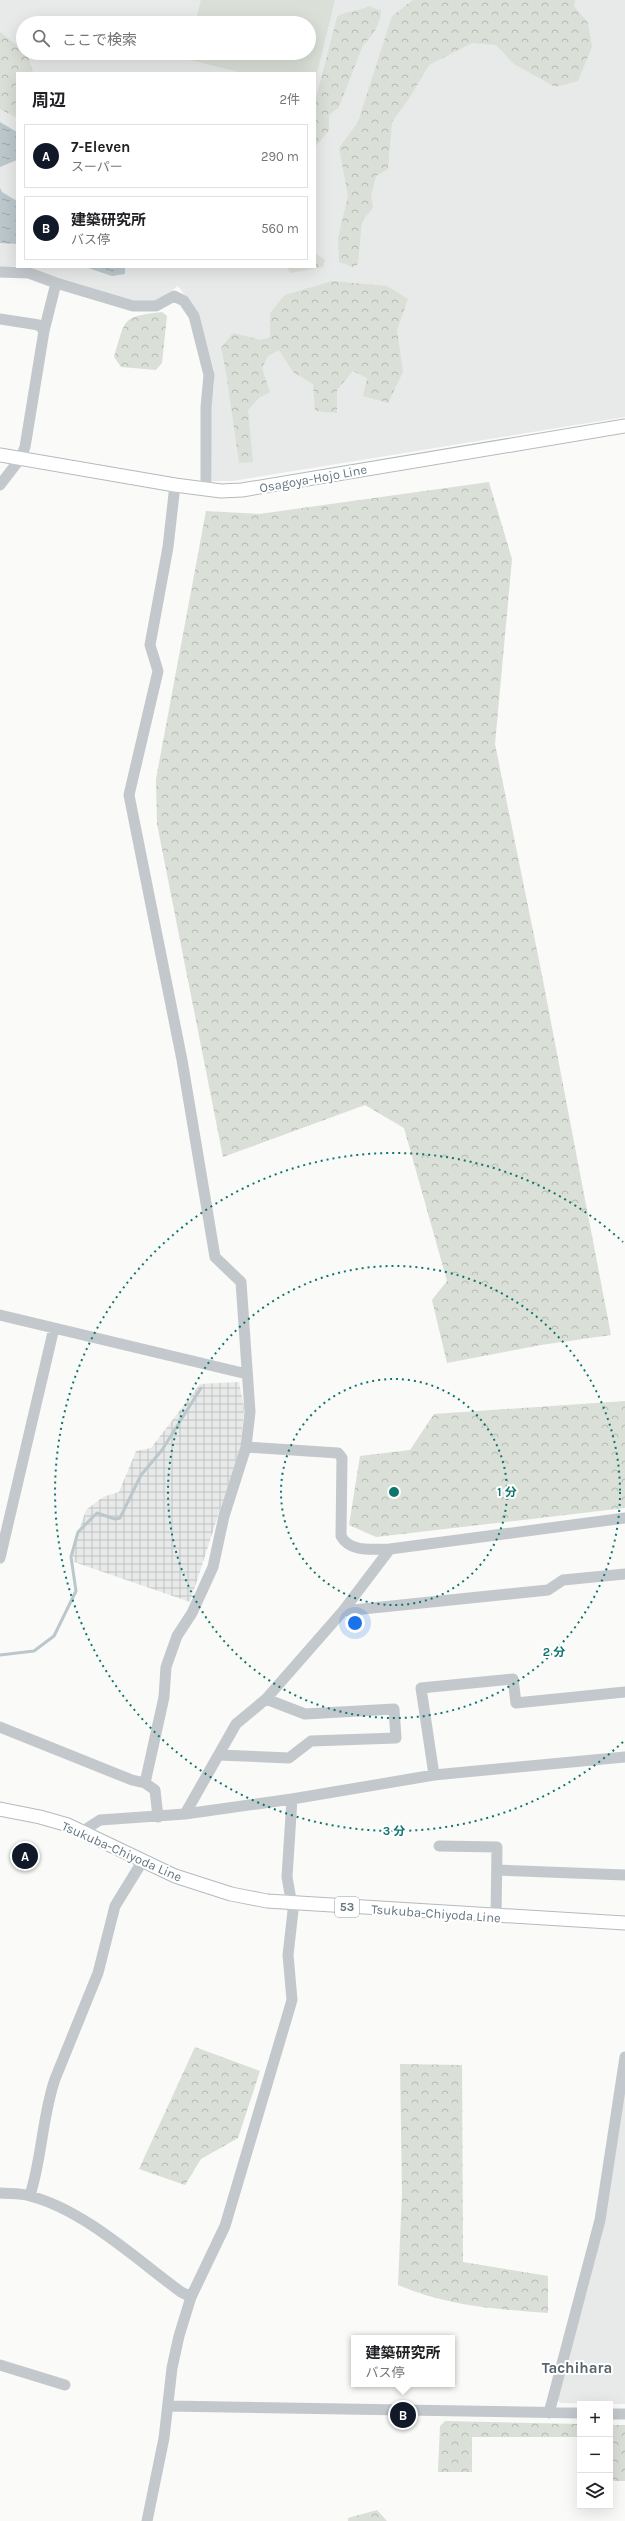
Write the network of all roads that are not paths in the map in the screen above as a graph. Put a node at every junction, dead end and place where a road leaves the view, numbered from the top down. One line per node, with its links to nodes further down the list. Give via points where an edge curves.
1 (0, 272): 2 (street, via 30,273)
2 (56, 284): 4 (street); 10 (street, via 133,306 156,306 174,296 184,301 194,316 209,375 206,406)
3 (0, 318): 4 (street, via 40,325)
4 (44, 331): 7 (street, via 25,447)
5 (625, 426): 10 (main road, Osagoya-Hojo Line, via 242,490)
6 (0, 455): 7 (main road, Osagoya-Hojo Line)
7 (20, 459): 8 (main road, Osagoya-Hojo Line); 9 (street)
8 (175, 485): 10 (main road, Osagoya-Hojo Line); 13 (street, via 168,547 150,645 158,670 129,794 182,1060 216,1257 241,1282)
9 (0, 486)
10 (206, 489)
11 (0, 1315): 12 (street)
12 (54, 1328): 13 (street); 17 (street)
13 (247, 1374): 14 (street, via 250,1412)
14 (246, 1448): 16 (street, via 338,1453 342,1458 341,1536 344,1544 354,1548); 26 (street, via 224,1516 213,1567 192,1613 177,1636 166,1667 164,1697)
15 (625, 1518): 16 (street)
16 (390, 1549): 19 (street)
17 (0, 1558)
18 (625, 1574): 19 (street, via 563,1580 548,1590)
19 (343, 1611): 21 (street)
20 (625, 1692): 25 (street, via 516,1703 513,1679 421,1688)
21 (266, 1699): 23 (street, via 236,1724); 23 (street, via 305,1714 394,1709 396,1738 311,1741 289,1758)
22 (0, 1727): 26 (street)
23 (219, 1755): 29 (street)
24 (625, 1757): 25 (street)
25 (434, 1775): 27 (street)
26 (145, 1783): 30 (street, via 154,1790)
27 (292, 1799): 29 (street); 36 (street, via 287,1877)
28 (0, 1809): 31 (main road, Tsukuba-Chiyoda Line / 53, via 47,1819)
29 (185, 1814): 30 (street)
30 (158, 1816): 31 (street, via 100,1820)
31 (83, 1831): 33 (main road, Tsukuba-Chiyoda Line / 53)
32 (439, 1846): 34 (street, via 497,1847)
33 (142, 1862): 36 (main road, Tsukuba-Chiyoda Line / 53, via 224,1892); 41 (street, via 115,1906 98,1973 49,2095 36,2175)
34 (497, 1870): 35 (street); 37 (street)
35 (625, 1875)
36 (292, 1904): 37 (main road, Tsukuba-Chiyoda Line / 53); 42 (street, via 288,1955 292,2000 225,2226)
37 (496, 1917): 38 (main road, Tsukuba-Chiyoda Line / 53)
38 (625, 1923)
39 (625, 2057): 46 (street, via 600,2220)
40 (0, 2193): 41 (street)
41 (30, 2196): 42 (street, via 65,2208 88,2222)
42 (191, 2297): 45 (street, via 178,2336)
43 (0, 2365): 44 (street)
44 (65, 2385)
45 (169, 2406): 46 (street); 50 (street)
46 (549, 2413): 47 (street)
47 (577, 2413)
48 (613, 2414): 49 (street)
49 (625, 2414)
50 (147, 2521)

